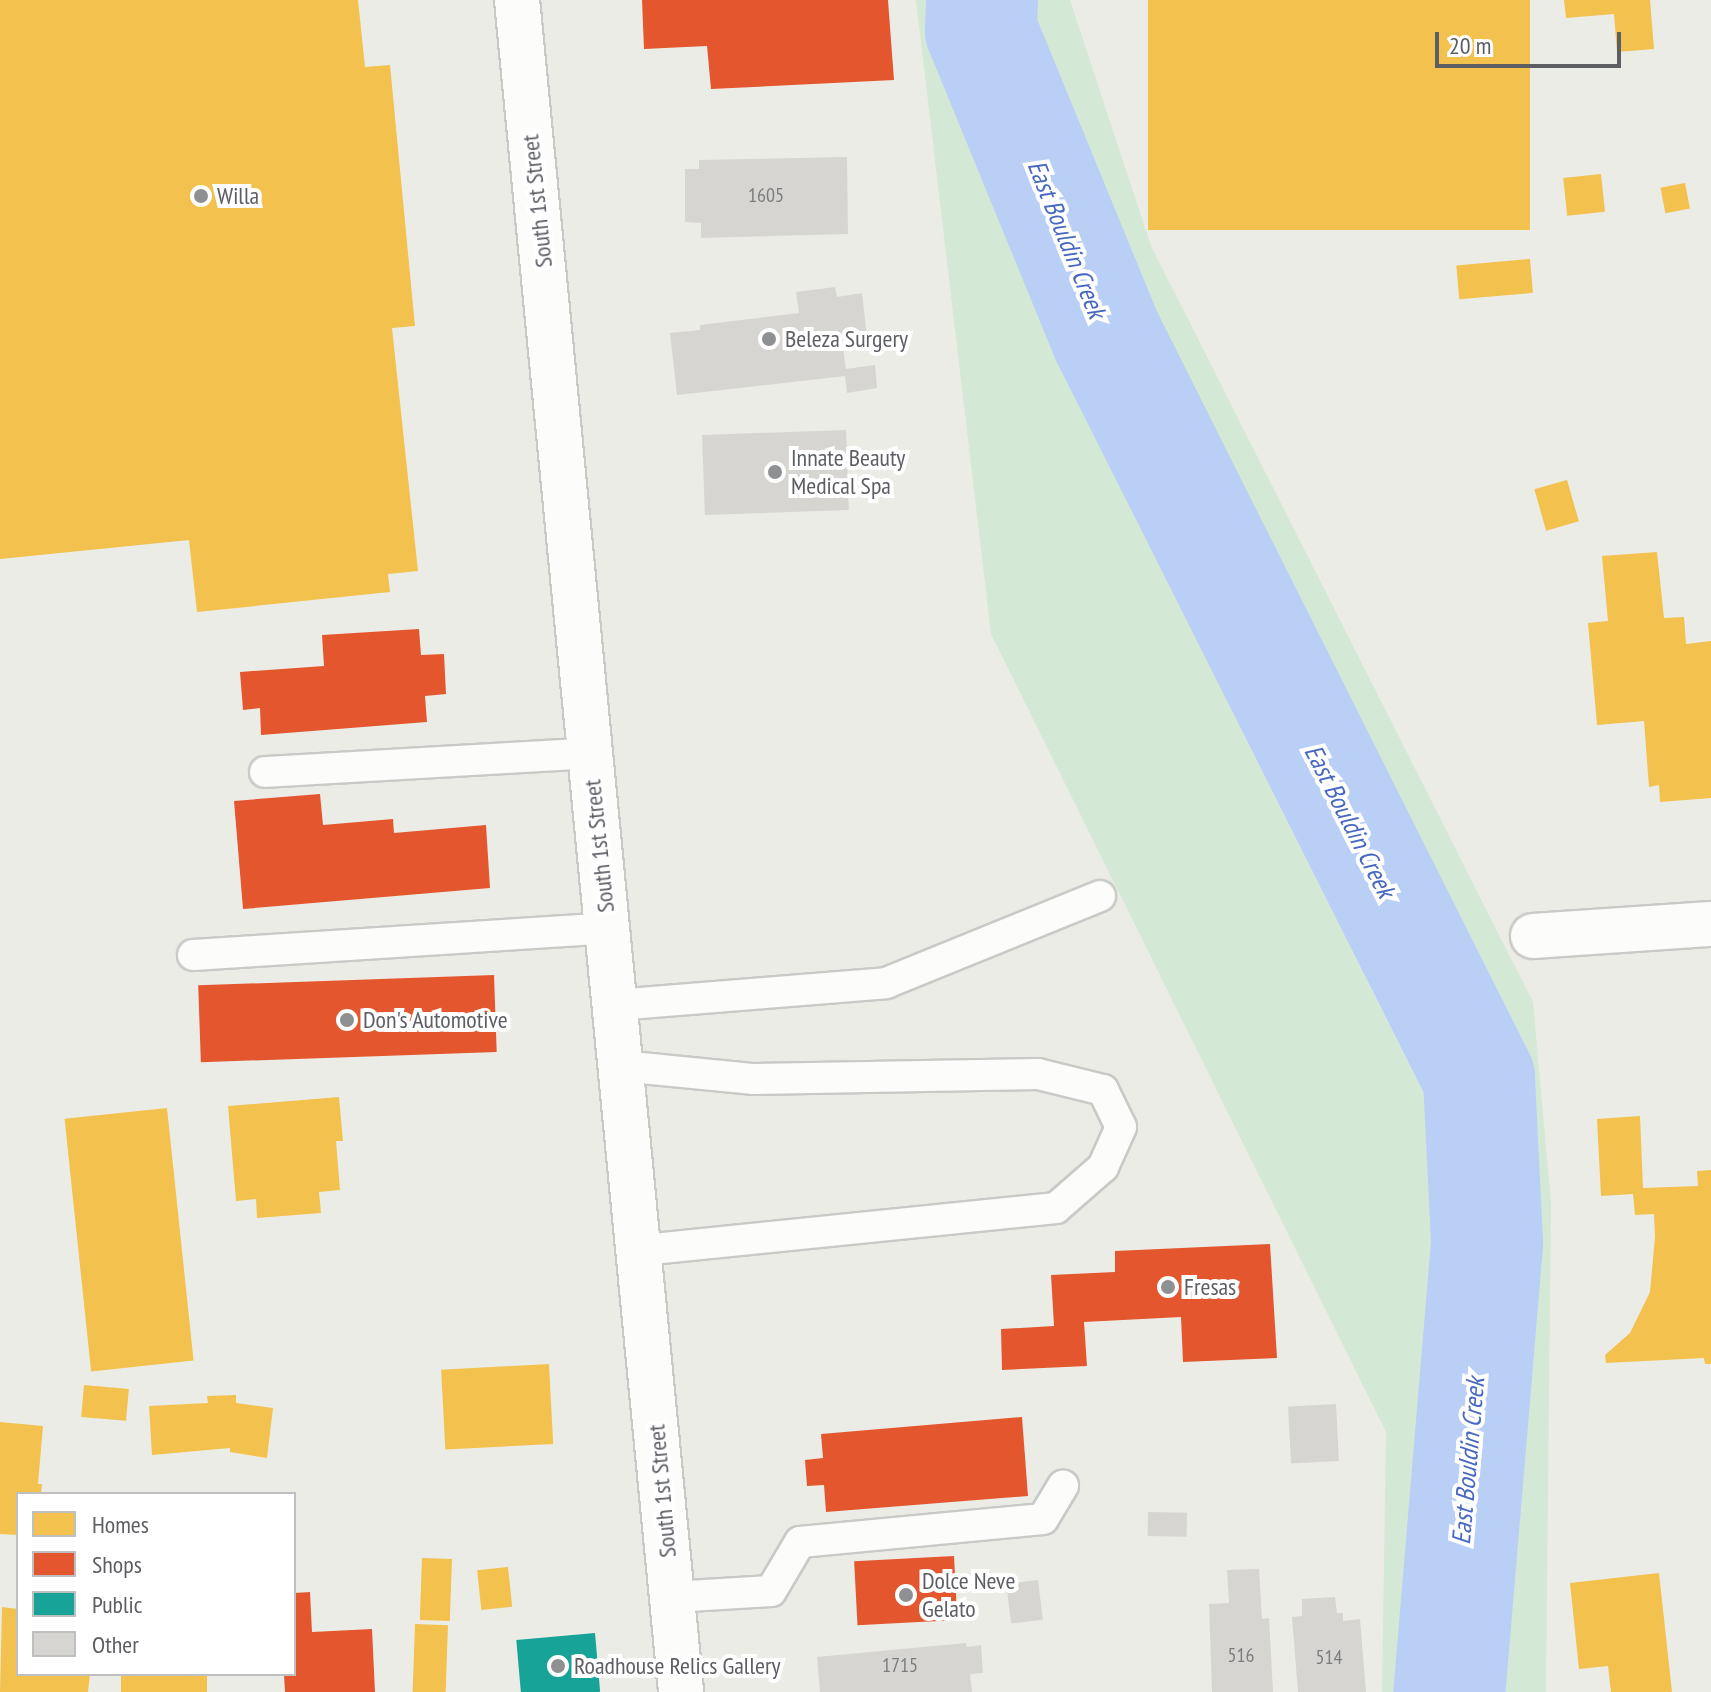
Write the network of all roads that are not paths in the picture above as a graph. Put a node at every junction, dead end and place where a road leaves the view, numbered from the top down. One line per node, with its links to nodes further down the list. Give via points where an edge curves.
1 (517, 0): 2 (main road, South 1st Street)
2 (590, 753): 3 (lane); 6 (main road, South 1st Street)
3 (265, 772)
4 (1100, 896): 9 (lane, via 886,983)
5 (1711, 924): 7 (main road)
6 (608, 928): 8 (lane); 9 (main road, South 1st Street)
7 (1533, 936)
8 (193, 955)
9 (615, 1005): 10 (main road, South 1st Street)
10 (621, 1066): 11 (main road, South 1st Street); 11 (lane, via 754,1079 1038,1074 1103,1090 1121,1127 1103,1167 1056,1208)
11 (639, 1250): 13 (main road, South 1st Street)
12 (1063, 1486): 13 (lane, via 1043,1519 800,1542 771,1591)
13 (672, 1597): 14 (main road, South 1st Street)
14 (681, 1692)

